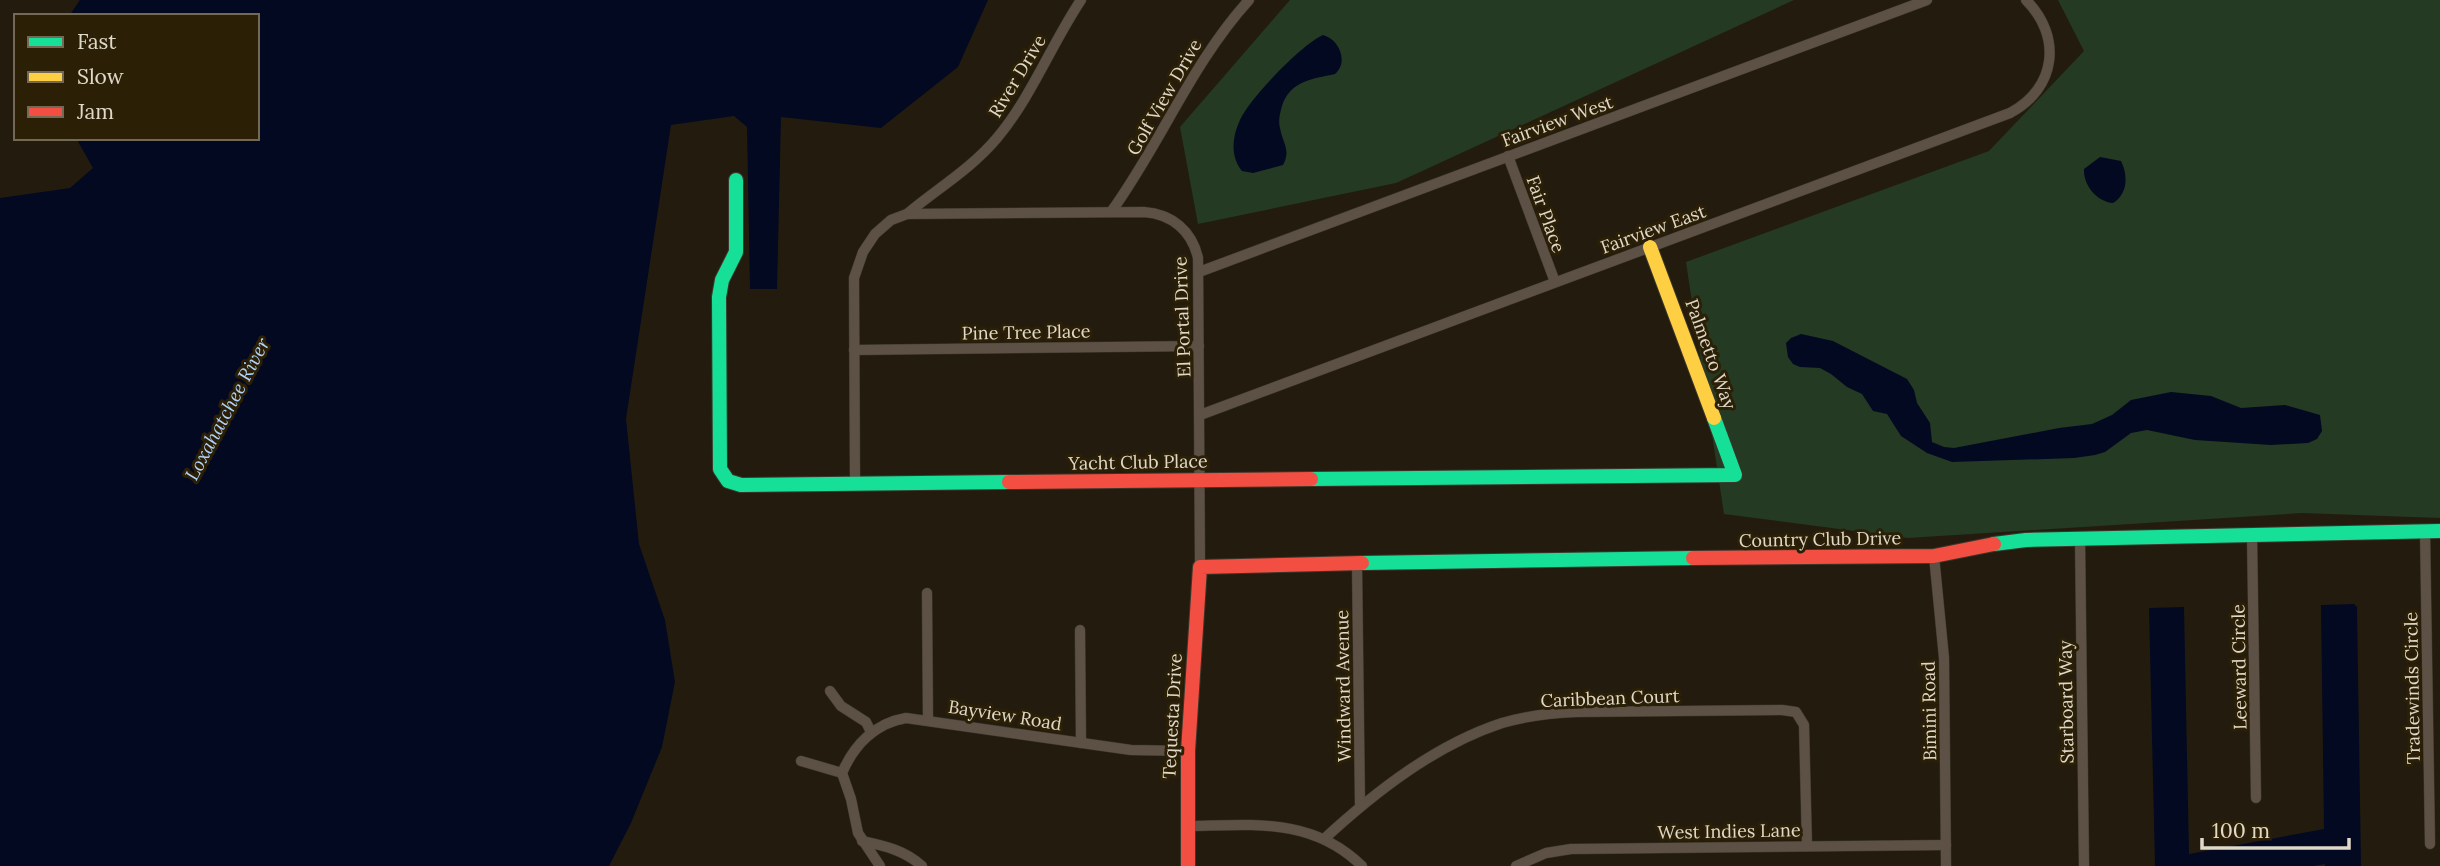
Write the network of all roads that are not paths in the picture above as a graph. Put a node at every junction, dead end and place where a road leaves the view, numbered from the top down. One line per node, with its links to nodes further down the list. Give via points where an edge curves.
1 (1081, 0): 8 (street, River Drive, via 1028,95 996,139 963,173)
2 (1249, 0): 7 (street, Golf View Drive, via 1197,68 1147,159)
3 (1927, 0): 5 (street, Fairview West)
4 (2026, 0): 9 (street, Fairview East, via 2040,16 2050,54 2035,94 2017,109)
5 (1508, 156): 10 (street, Fairview West); 11 (street, Fair Place)
6 (736, 180): 17 (street, Yacht Club Place, via 736,252 719,297 720,469 741,485)
7 (1111, 212): 8 (street, El Portal Drive); 10 (street, El Portal Drive, via 1152,212 1172,219 1194,245)
8 (907, 214): 13 (street, via 891,220 871,240 858,265)
9 (1650, 247): 11 (street, Fairview East); 15 (street, Palmetto Way)
10 (1199, 272): 12 (street, El Portal Drive)
11 (1555, 282): 14 (street, Fairview East)
12 (1199, 346): 13 (street, Pine Tree Place); 14 (street, El Portal Drive)
13 (853, 349): 17 (street)
14 (1200, 415): 16 (street, El Portal Drive)
15 (1735, 475): 16 (street, Yacht Club Place)
16 (1201, 480): 17 (street, Yacht Club Place); 23 (street, El Portal Drive)
17 (855, 484)
18 (2433, 531): 19 (street, Country Club Drive); 38 (street, Tradewinds Circle)
19 (2252, 535): 20 (street, Country Club Drive); 33 (street, Leeward Circle)
20 (2080, 538): 21 (street, Country Club Drive, via 1998,543); 47 (street, Starboard Way)
21 (1934, 556): 22 (street, Country Club Drive); 39 (street, Bimini Road, via 1944,658)
22 (1357, 564): 23 (street, Country Club Drive); 34 (street, Windward Avenue)
23 (1200, 567): 30 (street, Tequesta Drive)
24 (927, 593): 27 (street)
25 (1080, 630): 29 (street)
26 (830, 691): 28 (street)
27 (928, 720): 28 (street, Bayview Road, via 899,719); 29 (street, Bayview Road)
28 (872, 732): 32 (street, Bayview Road)
29 (1081, 743): 30 (street, Bayview Road)
30 (1188, 751): 35 (street, Tequesta Drive)
31 (801, 761): 32 (street)
32 (842, 773): 37 (street)
33 (2256, 799)
34 (1360, 807): 36 (street, Caribbean Court); 40 (street, Caribbean Court, via 1460,740 1521,718 1576,712 1782,710 1796,712 1804,725)
35 (1189, 826): 36 (street, via 1271,825); 43 (street, Tequesta Drive)
36 (1324, 839): 44 (street)
37 (862, 841): 41 (street); 42 (street, via 893,848)
38 (2430, 844)
39 (1946, 845): 40 (street, West Indies Lane); 46 (street, Bimini Road)
40 (1807, 846): 45 (street, West Indies Lane, via 1571,849 1546,853)
41 (880, 866)
42 (922, 866)
43 (1188, 866)
44 (1362, 866)
45 (1516, 866)
46 (1946, 866)
47 (2084, 866)

